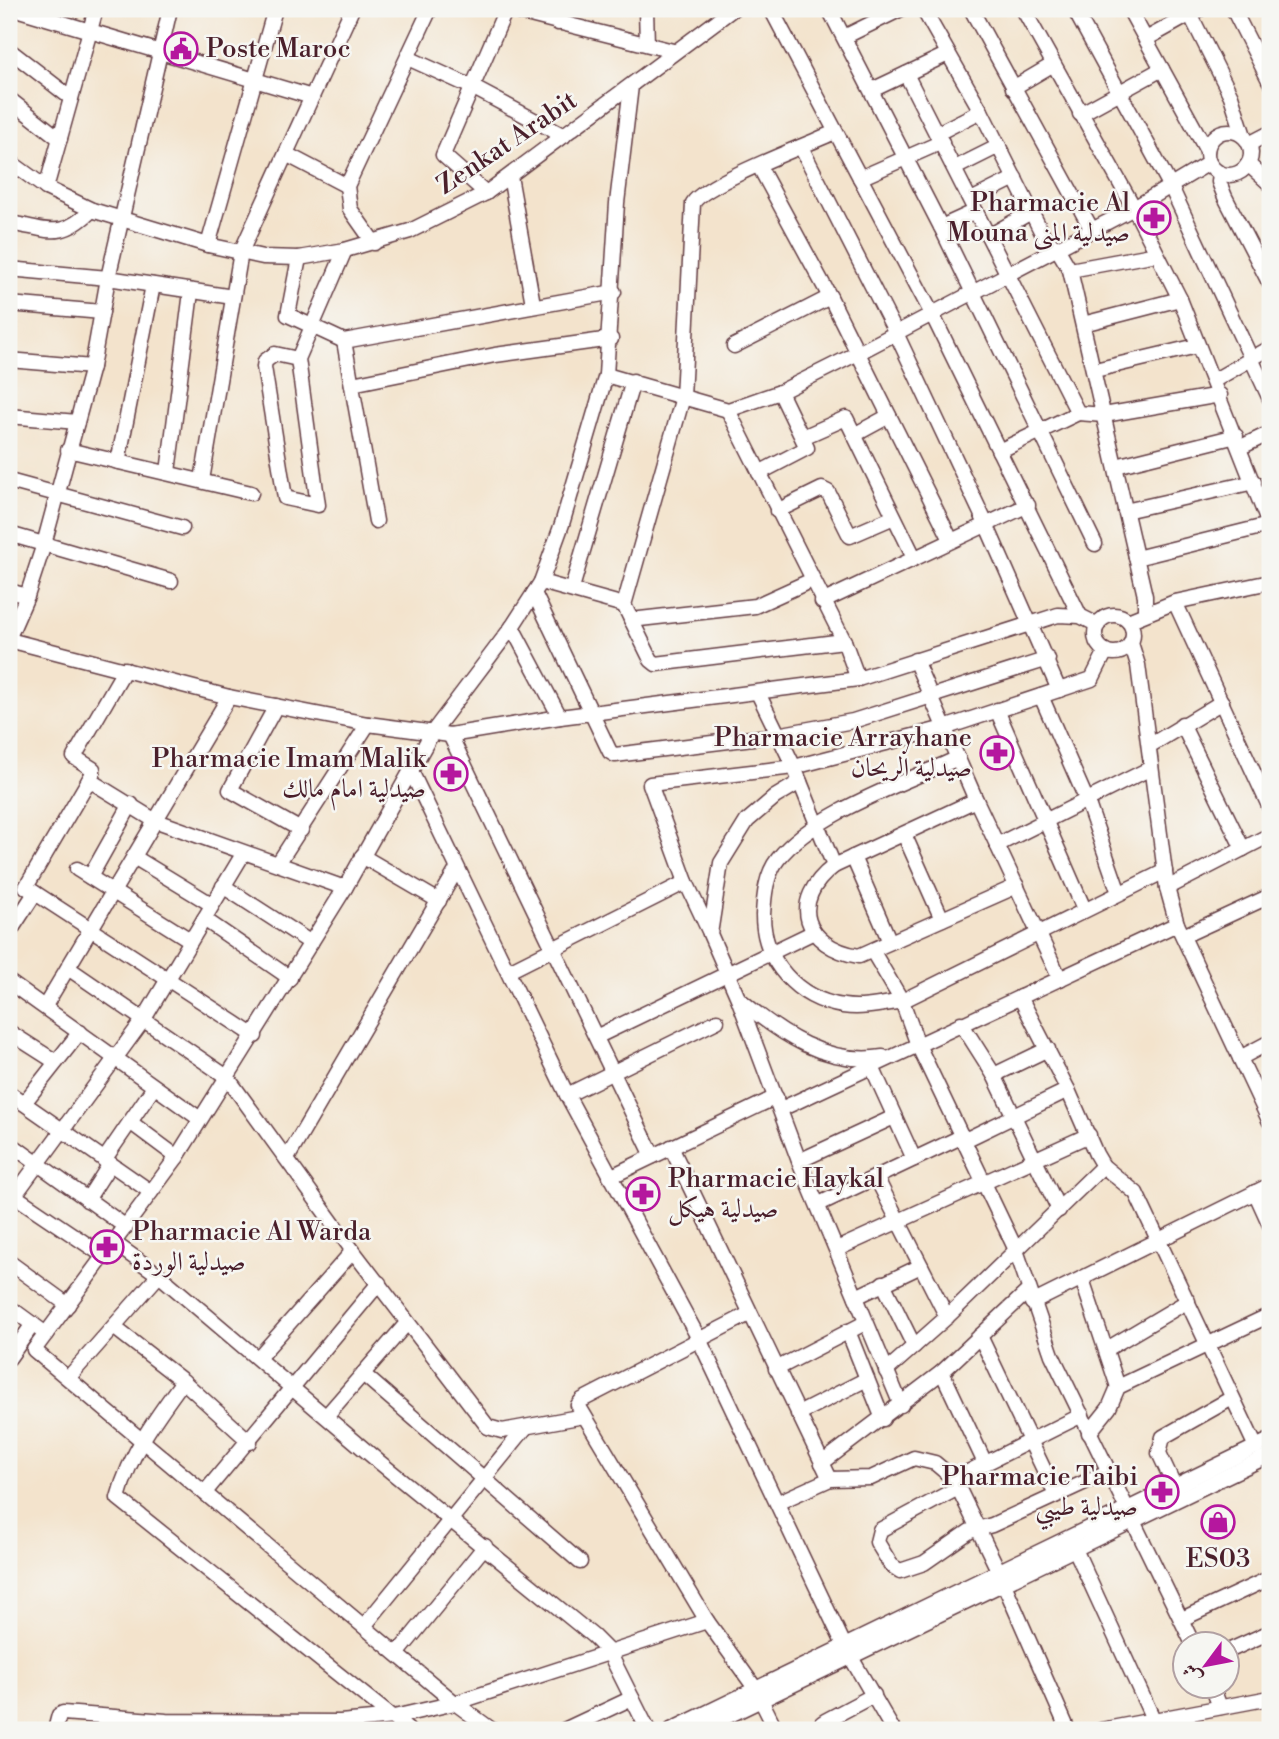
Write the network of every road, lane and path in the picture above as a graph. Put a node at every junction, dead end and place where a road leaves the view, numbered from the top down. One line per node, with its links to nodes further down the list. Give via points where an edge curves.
1 (16, 9): 19 (street)
2 (96, 9): 21 (street)
3 (170, 9): 26 (street)
4 (275, 9): 33 (street)
5 (430, 9): 29 (street)
6 (646, 9): 24 (street)
7 (733, 9): 27 (street, Zenkat Arabit)
8 (771, 9): 45 (street)
9 (830, 9): 22 (street)
10 (901, 9): 22 (street)
11 (923, 9): 28 (street)
12 (971, 9): 37 (street)
13 (1023, 9): 30 (street)
14 (1074, 9): 39 (street)
15 (1129, 9): 23 (street)
16 (1233, 9): 34 (street)
17 (349, 10): 40 (street)
18 (1195, 11): 23 (street); 50 (street)
19 (59, 15): 21 (street)
20 (561, 16): 24 (street); 36 (street, via 506,9)
21 (89, 31): 26 (street); 41 (street)
22 (844, 37): 38 (street)
23 (1146, 40): 31 (street)
24 (647, 44): 27 (street)
25 (9, 50): 41 (street)
26 (158, 51): 33 (street); 72 (street)
27 (673, 51): 35 (street, Zenkat Arabit)
28 (948, 54): 32 (street); 43 (street)
29 (408, 58): 36 (street); 64 (street)
30 (1052, 65): 37 (street); 44 (street)
31 (1162, 69): 39 (street); 56 (street)
32 (906, 74): 38 (street); 48 (street)
33 (257, 80): 40 (street); 78 (street)
34 (1270, 82)
35 (631, 86): 47 (street, Zenkat Arabit); 91 (street, via 617,203)
36 (472, 87): 47 (street); 67 (street, via 443,155)
37 (1013, 88): 75 (street)
38 (872, 90): 54 (street)
39 (1120, 92): 44 (street); 65 (street)
40 (312, 97): 53 (street)
41 (71, 98): 49 (street)
42 (9, 99): 49 (street)
43 (981, 111): 48 (street); 51 (street)
44 (1080, 114): 69 (street)
45 (835, 132): 52 (street); 61 (street)
46 (1270, 133): 50 (street)
47 (564, 135): 60 (street, Zenkat Arabit)
48 (940, 138): 54 (street); 59 (street)
49 (60, 139): 66 (street)
50 (1246, 140): 56 (street, via 1226,131 1217,134); 57 (street, via 1251,154)
51 (999, 146): 59 (street); 62 (street)
52 (801, 147): 58 (street); 102 (street)
53 (286, 154): 64 (street); 81 (street)
54 (906, 158): 61 (street); 74 (street)
55 (9, 161): 66 (street, Zenkat Arabit)
56 (1212, 162): 57 (street, via 1232,174); 65 (street); 88 (street)
57 (1248, 164): 63 (street)
58 (759, 166): 94 (street); 120 (street, via 693,203)
59 (955, 168): 68 (street)
60 (510, 176): 67 (street, Zenkat Arabit); 97 (street)
61 (860, 178): 99 (street)
62 (1015, 178): 68 (street); 71 (street)
63 (1270, 184)
64 (347, 186): 77 (street, via 351,209)
65 (1171, 187): 69 (street); 109 (street)
66 (46, 188): 70 (street, Zenkat Arabit)
67 (486, 193): 77 (street, Zenkat Arabit, via 410,231)
68 (973, 206): 74 (street); 76 (street)
69 (1133, 208): 75 (street); 82 (street)
70 (92, 210): 72 (street, Zenkat Arabit); 73 (street, via 73,228 60,231)
71 (1031, 212): 76 (street); 80 (street)
72 (124, 221): 78 (street, Zenkat Arabit); 87 (street)
73 (9, 223)
74 (941, 227): 92 (street)
75 (1092, 230): 80 (street)
76 (989, 236): 86 (street)
77 (374, 243): 79 (street, Zenkat Arabit)
78 (208, 244): 81 (street, Zenkat Arabit)
79 (345, 250): 83 (street, Zenkat Arabit); 101 (street)
80 (1057, 250): 85 (street); 86 (street)
81 (241, 252): 83 (street, Zenkat Arabit); 93 (street)
82 (1157, 254): 85 (street); 95 (street)
83 (299, 258): 101 (street, via 287,311)
84 (9, 269): 87 (street)
85 (1070, 270): 100 (street)
86 (1008, 276): 92 (street); 123 (street)
87 (108, 278): 89 (street); 98 (street)
88 (1270, 284)
89 (153, 285): 90 (street); 135 (street)
90 (191, 292): 93 (street); 137 (street)
91 (614, 292): 97 (street); 103 (street)
92 (974, 294): 99 (street); 128 (street)
93 (233, 297): 139 (street)
94 (830, 297): 105 (street); 108 (street)
95 (1180, 299): 100 (street); 106 (street)
96 (9, 304): 98 (street)
97 (533, 304): 104 (street)
98 (102, 312): 112 (street)
99 (932, 314): 102 (street); 134 (street)
100 (1083, 324): 113 (street)
101 (312, 327): 104 (street); 110 (street)
102 (896, 333): 108 (street); 149 (street)
103 (611, 339): 114 (street); 117 (street, via 495,355)
104 (344, 341): 117 (street)
105 (734, 346)
106 (1197, 346): 113 (street); 116 (street)
107 (1270, 348): 109 (street)
108 (858, 354): 118 (street); 126 (street)
109 (1252, 358): 116 (street); 121 (street)
110 (298, 359): 110 (street, via 319,502 318,505 285,498 264,367 275,354)
111 (9, 360): 112 (street)
112 (92, 367): 127 (street)
113 (1094, 370): 124 (street)
114 (606, 375): 115 (street); 161 (street, via 562,524)
115 (633, 381): 120 (street); 162 (street)
116 (1213, 381): 119 (street)
117 (352, 384): 148 (street)
118 (780, 392): 122 (street); 131 (street)
119 (1220, 395): 124 (street); 132 (street)
120 (683, 397): 122 (street); 167 (street)
121 (1270, 398)
122 (728, 410): 138 (street)
123 (1078, 413): 124 (street); 128 (street)
124 (1104, 415): 136 (street)
125 (9, 416): 127 (street)
126 (889, 416): 130 (street); 153 (street)
127 (77, 422): 133 (street)
128 (1040, 430): 134 (street); 155 (street)
129 (1270, 433): 132 (street)
130 (854, 435): 131 (street, via 843,418); 147 (street)
131 (803, 437): 138 (street, via 806,450)
132 (1238, 442): 136 (street); 140 (street)
133 (68, 450): 135 (street); 143 (street)
134 (999, 451): 144 (street)
135 (118, 462): 137 (street)
136 (1116, 466): 146 (street)
137 (168, 472): 139 (street)
138 (759, 472): 145 (street)
139 (202, 480): 142 (street)
140 (1254, 482): 146 (street); 150 (street)
141 (9, 483): 143 (street)
142 (251, 493)
143 (57, 494): 151 (street); 154 (street)
144 (1028, 505): 149 (street); 169 (street)
145 (777, 511): 147 (street, via 822,489 828,492 849,536); 159 (street)
146 (1125, 511): 157 (street)
147 (894, 517): 156 (street)
148 (376, 521)
149 (986, 524): 153 (street); 172 (street)
150 (1270, 526): 157 (street)
151 (182, 528)
152 (9, 534): 154 (street)
153 (951, 540): 156 (street)
154 (44, 544): 158 (street); 164 (street)
155 (1095, 544)
156 (914, 557): 166 (street)
157 (1136, 558): 168 (street)
158 (171, 580)
159 (812, 580): 166 (street); 170 (street, via 755,607)
160 (1270, 582): 165 (street)
161 (537, 588): 162 (street); 174 (street); 191 (street)
162 (572, 588): 167 (street)
163 (9, 591): 164 (street)
164 (27, 596): 175 (street)
165 (1175, 602): 168 (street); 188 (street)
166 (822, 603): 176 (street)
167 (624, 605): 170 (street)
168 (1145, 613): 171 (street)
169 (1080, 616): 172 (street, via 1058,615); 173 (street)
170 (631, 620): 176 (street, via 656,664)
171 (1128, 621): 173 (street, via 1112,615); 177 (street)
172 (1031, 623): 179 (street); 180 (street)
173 (1098, 625): 178 (street, via 1096,637)
174 (512, 627): 192 (street); 196 (street)
175 (9, 639): 181 (street)
176 (844, 641): 182 (street)
177 (1131, 643): 178 (street, via 1123,651); 199 (street)
178 (1106, 651): 183 (street, via 1095,676)
179 (1048, 659): 183 (street); 187 (street)
180 (915, 660): 182 (street); 187 (street)
181 (125, 669): 186 (street); 204 (street, via 75,756 93,769)
182 (858, 679): 184 (street)
183 (1059, 690): 185 (street)
184 (758, 692): 191 (street); 198 (street)
185 (1041, 696): 190 (street); 207 (street)
186 (229, 697): 189 (street); 211 (street)
187 (930, 697): 195 (street); 198 (street, via 853,721)
188 (1222, 702): 194 (street); 209 (street)
189 (276, 706): 193 (street); 213 (street, via 230,790)
190 (997, 710): 195 (street); 210 (street)
191 (594, 715): 192 (street); 198 (street, via 615,755)
192 (560, 717): 197 (street)
193 (368, 724): 196 (street); 213 (street)
194 (1182, 724): 199 (street); 217 (street)
195 (944, 728): 200 (street); 201 (street)
196 (432, 733): 197 (street); 203 (street)
197 (450, 734): 249 (street)
198 (777, 735): 201 (street)
199 (1149, 746): 202 (street)
200 (958, 758): 206 (street); 212 (street)
201 (794, 767): 205 (street); 226 (street, via 650,784)
202 (1151, 768): 207 (street); 225 (street)
203 (410, 769): 219 (street); 224 (street)
204 (89, 780): 208 (street); 233 (street, via 26,882)
205 (800, 782): 212 (street); 245 (street, via 747,821 721,863)
206 (976, 800): 214 (street); 216 (street)
207 (1087, 801): 210 (street); 232 (street)
208 (131, 804): 211 (street); 231 (street, via 83,873)
209 (1270, 808)
210 (1045, 819): 216 (street); 237 (street)
211 (154, 820): 218 (street); 220 (street)
212 (817, 824): 223 (street); 250 (street, via 788,847 769,874 763,924)
213 (301, 830): 222 (street)
214 (904, 834): 221 (street); 239 (street)
215 (1270, 835): 217 (street)
216 (997, 845): 228 (street)
217 (1243, 849): 230 (street)
218 (243, 854): 222 (street); 227 (street)
219 (362, 856): 229 (street); 235 (street)
220 (134, 857): 231 (street); 236 (street)
221 (853, 857): 223 (street); 247 (street)
222 (279, 862): 229 (street)
223 (834, 866): 242 (street, via 809,892 807,912)
224 (457, 869): 235 (street); 253 (street)
225 (1165, 871): 230 (street); 232 (street)
226 (686, 882): 245 (street); 249 (street)
227 (223, 886): 236 (street); 248 (street)
228 (1017, 886): 239 (street); 243 (street)
229 (345, 888): 248 (street)
230 (1167, 888): 241 (street)
231 (112, 891): 240 (street); 246 (street)
232 (1119, 892): 237 (street)
233 (35, 893): 240 (street); 244 (street)
234 (1270, 896): 241 (street)
235 (439, 901): 299 (street)
236 (211, 904): 238 (street)
237 (1084, 909): 243 (street)
238 (204, 919): 246 (street); 255 (street)
239 (942, 919): 247 (street)
240 (91, 930): 252 (street); 257 (street)
241 (1180, 930): 256 (street); 274 (street)
242 (814, 932): 250 (street); 251 (street, via 825,946 840,953 859,956)
243 (1037, 932): 256 (street); 261 (street)
244 (9, 933)
245 (710, 934): 254 (street)
246 (190, 940): 257 (street)
247 (890, 942): 251 (street)
248 (311, 943): 255 (street)
249 (556, 949): 253 (street); 269 (street)
250 (769, 952): 254 (street); 261 (street, via 794,983 825,1002 862,1007)
251 (873, 952): 261 (street)
252 (68, 968): 262 (street); 263 (street)
253 (509, 971): 284 (street)
254 (727, 972): 260 (street); 269 (street)
255 (290, 978): 268 (street)
256 (1060, 979): 259 (street)
257 (167, 981): 263 (street); 268 (street)
258 (9, 982): 262 (street)
259 (1020, 997): 265 (street); 272 (street)
260 (738, 998): 273 (street, via 800,1044 866,1060); 286 (street)
261 (901, 1001): 271 (street)
262 (45, 1006): 267 (street)
263 (144, 1019): 275 (street); 280 (street)
264 (717, 1021): 278 (street)
265 (961, 1023): 271 (street); 279 (street)
266 (9, 1032): 276 (street)
267 (80, 1032): 275 (street); 276 (street)
268 (255, 1036): 280 (street)
269 (598, 1036): 278 (street)
270 (1270, 1042): 274 (street)
271 (918, 1045): 273 (street); 294 (street)
272 (1048, 1049): 279 (street); 282 (street)
273 (896, 1055): 277 (street)
274 (1240, 1058): 291 (street)
275 (116, 1059): 281 (street); 292 (street)
276 (56, 1062): 285 (street)
277 (872, 1067): 286 (street); 288 (street)
278 (615, 1072): 284 (street); 297 (street)
279 (994, 1074): 287 (street)
280 (227, 1077): 289 (street); 299 (street)
281 (154, 1087): 289 (street); 290 (street)
282 (1068, 1090): 287 (street); 293 (street)
283 (9, 1093): 285 (street)
284 (568, 1096): 306 (street)
285 (24, 1103): 292 (street)
286 (778, 1103): 296 (street); 301 (street)
287 (1014, 1115): 294 (street); 302 (street)
288 (894, 1117): 300 (street); 301 (street)
289 (200, 1119): 298 (street)
290 (130, 1122): 298 (street); 303 (street)
291 (1270, 1122)
292 (63, 1129): 303 (street); 304 (street)
293 (1089, 1135): 302 (street); 305 (street)
294 (964, 1138): 300 (street); 308 (street)
295 (9, 1143): 304 (street)
296 (671, 1147): 297 (street); 336 (street)
297 (653, 1156): 306 (street)
298 (177, 1157): 310 (street)
299 (288, 1157): 323 (street)
300 (914, 1159): 307 (street)
301 (799, 1161): 314 (street)
302 (1035, 1161): 308 (street); 315 (street)
303 (107, 1162): 310 (street); 313 (street)
304 (36, 1163): 312 (street); 313 (street)
305 (1103, 1166): 315 (street); 319 (street, via 1136,1193)
306 (610, 1177): 346 (street)
307 (876, 1177): 314 (street); 316 (street)
308 (985, 1184): 316 (street); 322 (street)
309 (1270, 1185): 311 (street)
310 (152, 1192): 318 (street)
311 (1255, 1192): 317 (street); 319 (street)
312 (10, 1197): 324 (street)
313 (87, 1200): 318 (street)
314 (819, 1204): 321 (street)
315 (1059, 1210): 322 (street)
316 (899, 1222): 321 (street); 326 (street)
317 (1270, 1225)
318 (126, 1227): 320 (street)
319 (1159, 1240): 328 (street); 333 (street)
320 (114, 1243): 324 (street); 327 (street)
321 (837, 1249): 331 (street)
322 (1016, 1250): 332 (street); 338 (street)
323 (353, 1251): 329 (street); 351 (street)
324 (104, 1256): 334 (street)
325 (9, 1262): 334 (street)
326 (921, 1266): 330 (street); 338 (street)
327 (159, 1275): 342 (street); 351 (street)
328 (1082, 1279): 332 (street); 349 (street)
329 (379, 1283): 340 (street); 359 (street)
330 (883, 1283): 331 (street); 348 (street)
331 (856, 1297): 339 (street)
332 (1030, 1297): 345 (street); 365 (street)
333 (1188, 1301): 347 (street); 349 (street)
334 (68, 1305): 344 (street)
335 (9, 1307): 341 (street)
336 (749, 1314): 346 (street); 352 (street)
337 (1270, 1315): 347 (street)
338 (947, 1317): 348 (street)
339 (865, 1322): 343 (street); 353 (street)
340 (407, 1323): 355 (street); 368 (street, via 488,1427 502,1431)
341 (33, 1324): 344 (street); 350 (street)
342 (115, 1328): 356 (street); 358 (street)
343 (848, 1331): 352 (street); 357 (street)
344 (47, 1334): 356 (street, via 34,1350)
345 (980, 1336): 354 (street); 372 (street)
346 (699, 1339): 366 (street, via 579,1402); 384 (street)
347 (1207, 1343): 360 (street); 361 (street)
348 (914, 1346): 353 (street)
349 (1108, 1349): 360 (street)
350 (11, 1350)
351 (258, 1358): 359 (street)
352 (776, 1368): 363 (street)
353 (886, 1371): 362 (street)
354 (942, 1372): 362 (street); 376 (street)
355 (363, 1374): 364 (street); 379 (street)
356 (69, 1377): 370 (street)
357 (867, 1379): 363 (street); 367 (street)
358 (183, 1381): 370 (street); 373 (street)
359 (294, 1386): 364 (street); 373 (street)
360 (1118, 1387): 369 (street, via 1109,1408)
361 (1232, 1398): 374 (street); 381 (street, via 1163,1437 1159,1453)
362 (901, 1405): 367 (street)
363 (798, 1414): 375 (street)
364 (327, 1415): 386 (street)
365 (1082, 1415): 369 (street); 372 (street)
366 (584, 1416): 368 (street); 394 (street)
367 (883, 1419): 375 (street)
368 (526, 1427): 379 (street)
369 (1089, 1433): 377 (street)
370 (141, 1438): 382 (street); 409 (street, via 118,1499)
371 (1270, 1440): 374 (street)
372 (1030, 1441): 376 (street); 383 (street)
373 (250, 1442): 382 (street)
374 (1266, 1456): 381 (street); 385 (street)
375 (822, 1462): 378 (street)
376 (985, 1463): 380 (street)
377 (1107, 1472): 383 (street); 385 (street)
378 (830, 1479): 380 (street, via 871,1478 914,1458 935,1462); 384 (street)
379 (485, 1480): 386 (street); 390 (street)
380 (956, 1483): 387 (street); 387 (street, via 880,1530 877,1542 882,1553 900,1571 909,1569)
381 (1174, 1485): 385 (street)
382 (206, 1491): 395 (street)
383 (1056, 1495): 387 (street)
384 (779, 1502): 400 (street)
385 (1130, 1515): 389 (street); 391 (street); 393 (street)
386 (452, 1520): 388 (street); 395 (street)
387 (979, 1528): 391 (street)
388 (485, 1546): 399 (street); 401 (street)
389 (1075, 1549): 391 (street); 410 (street)
390 (580, 1562)
391 (1001, 1578): 400 (street); 424 (street)
392 (1270, 1578): 393 (street)
393 (1182, 1619): 396 (street)
394 (707, 1620): 399 (street); 402 (street)
395 (365, 1625): 401 (street)
396 (1187, 1630)
397 (1270, 1632): 398 (street)
398 (1240, 1646)
399 (609, 1652): 405 (street); 407 (street)
400 (848, 1652): 402 (street); 403 (street)
401 (398, 1653): 407 (street)
402 (758, 1694): 419 (street); 420 (street); 421 (street)
403 (874, 1695): 422 (street, via 822,1723); 423 (street)
404 (1270, 1698): 408 (street)
405 (632, 1699): 417 (street); 418 (street)
406 (1217, 1700): 408 (street)
407 (455, 1703): 409 (street); 416 (street)
408 (1220, 1707): 410 (street)
409 (394, 1717): 413 (street); 415 (street)
410 (1154, 1721): 425 (street)
411 (122, 1724): 412 (street); 414 (street, via 63,1713)
412 (168, 1725): 413 (street)
413 (299, 1726)
414 (55, 1730)
415 (408, 1730)
416 (492, 1730)
417 (565, 1730)
418 (648, 1730)
419 (671, 1730)
420 (699, 1730)
421 (776, 1730)
422 (824, 1730)
423 (893, 1730)
424 (1068, 1730)
425 (1101, 1730)

